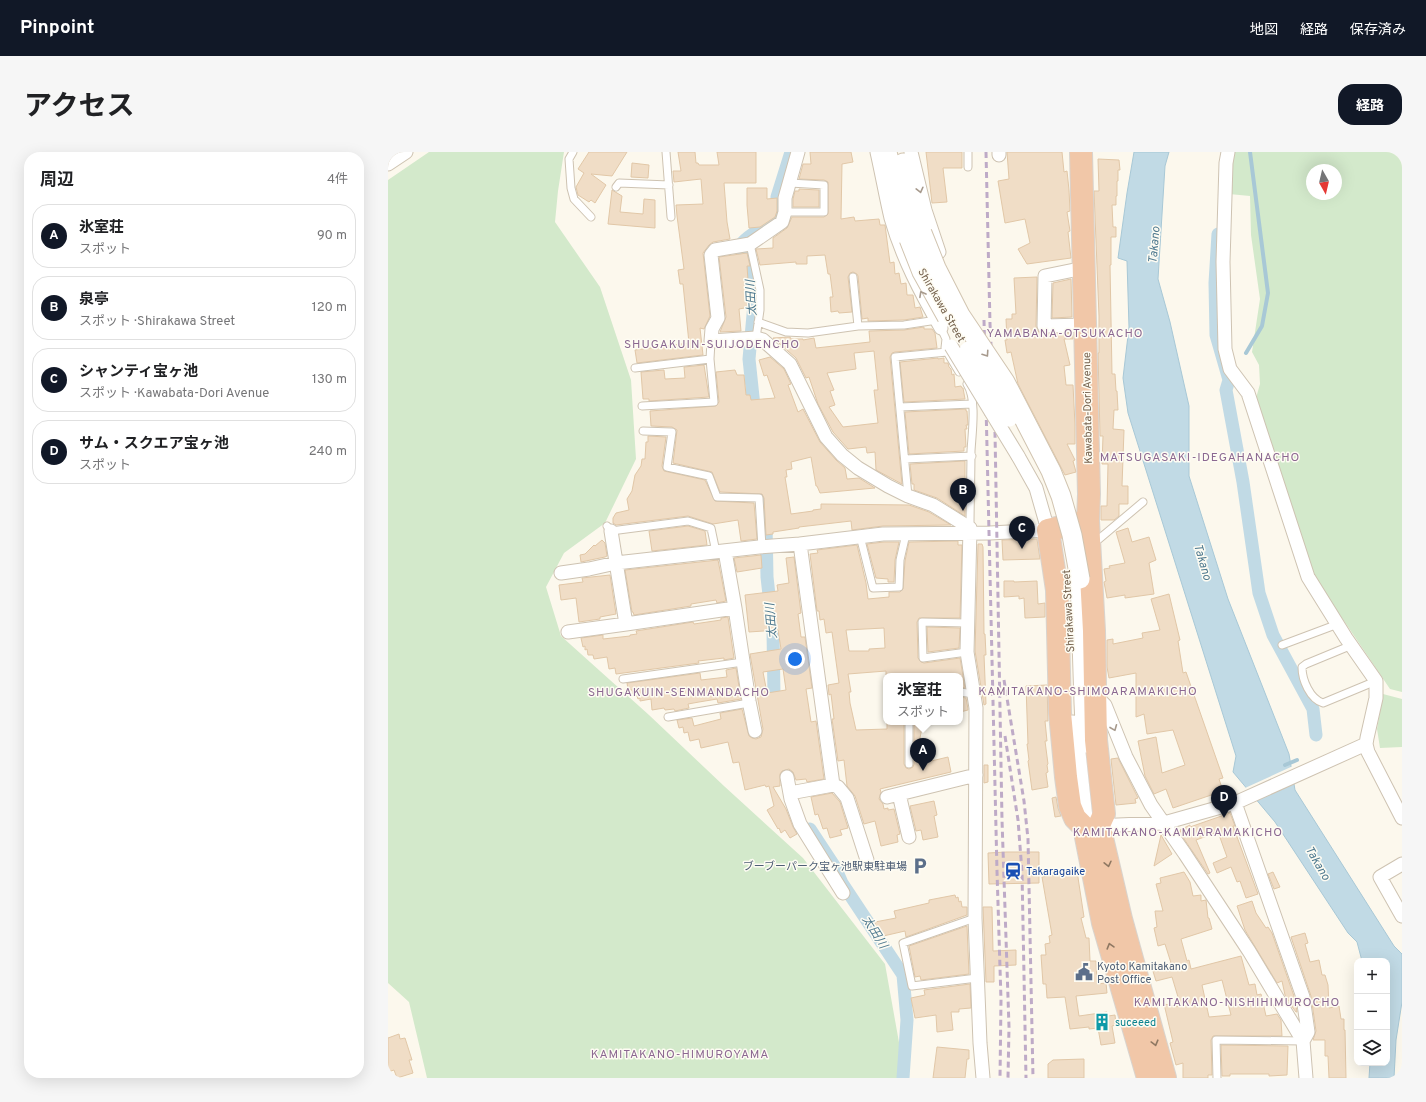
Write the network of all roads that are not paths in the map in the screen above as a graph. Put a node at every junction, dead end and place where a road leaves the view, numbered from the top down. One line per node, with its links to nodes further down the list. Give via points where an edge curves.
1 (406, 152): 12 (street)
2 (573, 152): 18 (lane, via 568,159 574,199)
3 (666, 152): 15 (lane)
4 (798, 152): 14 (street)
5 (877, 152): 27 (street, one-way to 5, via 915,282 904,253 892,219)
6 (887, 152): 20 (street, Shirakawa Street, via 899,204)
7 (900, 152): 20 (street, Shirakawa Street, via 911,198)
8 (911, 152): 27 (street, one-way to 27, via 936,244 964,304)
9 (968, 152): 13 (lane)
10 (1081, 152): 22 (highway, Kawabata-Dori Avenue)
11 (1228, 152): 55 (street, via 1223,262 1225,349 1232,372 1248,393 1308,577)
12 (388, 164)
13 (968, 167)
14 (790, 183): 17 (street, via 785,198); 17 (lane, via 824,185 824,212)
15 (669, 185): 16 (lane, via 619,183); 19 (lane)
16 (616, 187)
17 (785, 212): 21 (street, via 782,222)
18 (591, 217)
19 (671, 217)
20 (916, 236): 79 (street, Shirakawa Street, bridge, via 960,315 1004,382 1051,471 1061,496 1072,535 1087,756 1096,816)
21 (750, 244): 24 (lane, via 760,290); 29 (street, via 715,250 711,255 718,318 712,329)
22 (1084, 268): 25 (highway, Kawabata-Dori Avenue); 25 (street, via 1045,276 1044,326)
23 (853, 277): 26 (lane)
24 (758, 322): 26 (lane, via 786,332); 28 (lane)
25 (1085, 325): 40 (highway, Kawabata-Dori Avenue)
26 (858, 326): 27 (lane, via 923,323)
27 (944, 337): 32 (lane, via 971,390); 34 (lane, via 895,357); 42 (street, bridge, via 1036,488)
28 (756, 338): 29 (street); 38 (street, via 763,340 790,364 826,437 842,456)
29 (711, 341): 30 (lane)
30 (710, 358): 31 (lane); 33 (lane, via 714,402)
31 (635, 368)
32 (972, 404): 34 (lane); 36 (lane)
33 (642, 406)
34 (900, 407): 37 (lane)
35 (643, 431): 48 (lane, via 672,432 667,467 709,476 717,497 759,498)
36 (972, 456): 37 (lane); 43 (lane)
37 (905, 460): 38 (lane)
38 (908, 496): 43 (street, via 933,506)
39 (1143, 502): 46 (lane, via 1099,539)
40 (1088, 521): 42 (highway); 46 (highway, Kawabata-Dori Avenue)
41 (609, 529): 49 (lane, via 688,522 711,528); 50 (street)
42 (1048, 530): 43 (street); 79 (highway, via 1057,590 1060,713 1070,806 1075,818)
43 (970, 531): 44 (street); 53 (street)
44 (906, 534): 45 (street); 45 (lane, via 900,560 899,587 873,588)
45 (860, 536): 47 (street)
46 (1090, 542): 65 (highway, Kawabata-Dori Avenue)
47 (800, 544): 48 (street); 74 (street)
48 (762, 547): 49 (street)
49 (721, 551): 50 (street); 52 (street)
50 (616, 563): 51 (street); 54 (street)
51 (560, 573)
52 (734, 608): 54 (street); 60 (street)
53 (967, 623): 59 (street); 59 (lane, via 922,622 923,658)
54 (626, 624): 56 (street)
55 (1338, 624): 57 (lane); 58 (street)
56 (568, 632)
57 (1282, 645)
58 (1352, 645): 62 (street); 62 (lane, via 1302,667 1302,674 1312,696 1324,703)
59 (967, 652): 64 (street)
60 (743, 662): 61 (lane); 66 (street)
61 (623, 679)
62 (1376, 681): 70 (street, via 1376,698)
63 (963, 692): 64 (lane)
64 (974, 694): 72 (street)
65 (1095, 695): 78 (street, one-way to 78, via 1105,705 1126,757 1151,805); 79 (highway, Kawabata-Dori Avenue, via 1096,740 1104,814)
66 (749, 703): 67 (lane); 69 (street)
67 (668, 717)
68 (909, 725): 71 (lane)
69 (755, 731)
70 (1366, 744): 76 (street); 77 (street)
71 (909, 764)
72 (976, 775): 80 (street, via 893,796); 85 (street)
73 (787, 777): 75 (street)
74 (833, 785): 75 (street); 81 (street, via 847,798)
75 (790, 793): 83 (street, via 800,824)
76 (1238, 801): 78 (street); 87 (street, via 1303,997 1308,1032)
77 (1402, 818)
78 (1164, 823): 79 (street); 87 (street, via 1249,951)
79 (1092, 826): 89 (highway, Shirakawa Street, one-way to 79, via 1103,923); 90 (highway, Shirakawa Street, one-way to 90)
80 (909, 838)
81 (867, 860)
82 (1402, 864): 84 (street, via 1380,877)
83 (843, 893)
84 (1402, 916)
85 (975, 918): 86 (street); 86 (lane, via 903,943 912,986)
86 (977, 978): 88 (street)
87 (1303, 1041): 91 (lane, via 1216,1040); 92 (street)
88 (983, 1078)
89 (1148, 1078)
90 (1165, 1078)
91 (1217, 1078)
92 (1306, 1078)

